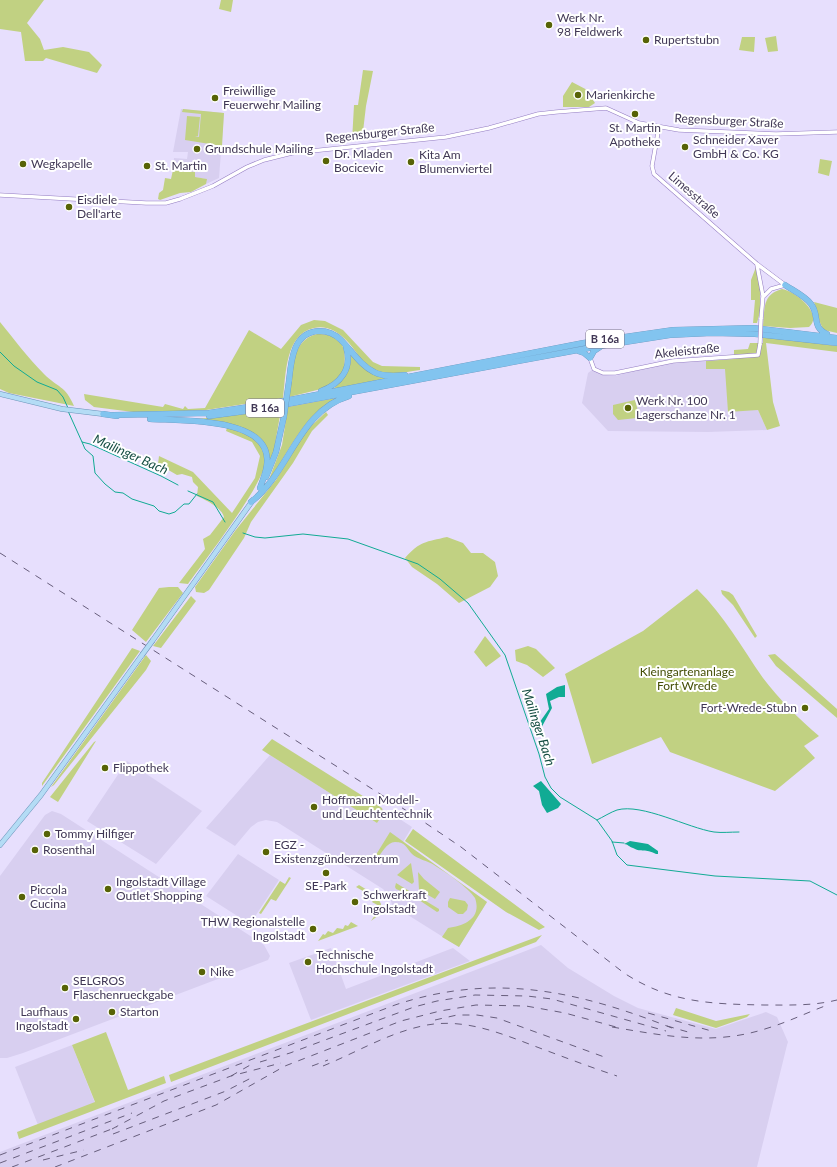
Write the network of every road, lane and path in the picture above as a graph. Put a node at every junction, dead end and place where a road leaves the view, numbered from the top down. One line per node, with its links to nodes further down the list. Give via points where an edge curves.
1 (659, 127): 2 (street, Regensburger Straße, via 765,134); 3 (street, Regensburger Straße, via 635,122 602,108 538,114 446,137 292,153 264,160 191,196 166,203); 4 (street, Limesstraße, via 652,166 654,174)
2 (837, 132)
3 (0, 195)
4 (757, 264): 5 (street, Limesstraße); 6 (street)
5 (785, 285): 6 (street, via 771,289); 7 (highway, via 811,303 815,312)
6 (763, 296): 13 (street, Akeleistraße, bridge, via 758,355 673,361 615,373 603,373 594,369)
7 (815, 323): 8 (highway); 9 (highway, via 821,332)
8 (803, 333): 9 (highway, B 16a); 14 (highway, B 16a, via 748,328 673,330 583,343)
9 (837, 340): 11 (highway, B 16a, via 712,333 670,335)
10 (346, 345): 14 (highway, via 359,360 376,373 392,376); 17 (highway, via 348,361 343,378 334,386); 21 (highway, bridge, via 340,338 328,332 316,331 307,334 298,342 288,381 276,452)
11 (600, 346): 12 (highway, B 16a); 13 (highway, via 594,350)
12 (576, 351): 13 (highway); 15 (highway, B 16a)
13 (590, 358)
14 (442, 371): 17 (highway, B 16a)
15 (376, 389): 20 (highway, B 16a, via 233,414); 22 (highway, via 337,401 319,413 298,438 280,471 262,494)
16 (0, 394): 18 (main road, B 16a, via 62,409)
17 (310, 396): 19 (highway, B 16a, via 209,413)
18 (103, 414): 19 (highway, B 16a)
19 (114, 415): 20 (highway, B 16a)
20 (153, 419): 21 (highway, via 221,424 254,435 262,442 268,459)
21 (260, 488): 22 (main road)
22 (252, 502): 23 (main road, bridge)
23 (35, 802): 24 (main road); 25 (main road)
24 (0, 845)
25 (0, 850)

